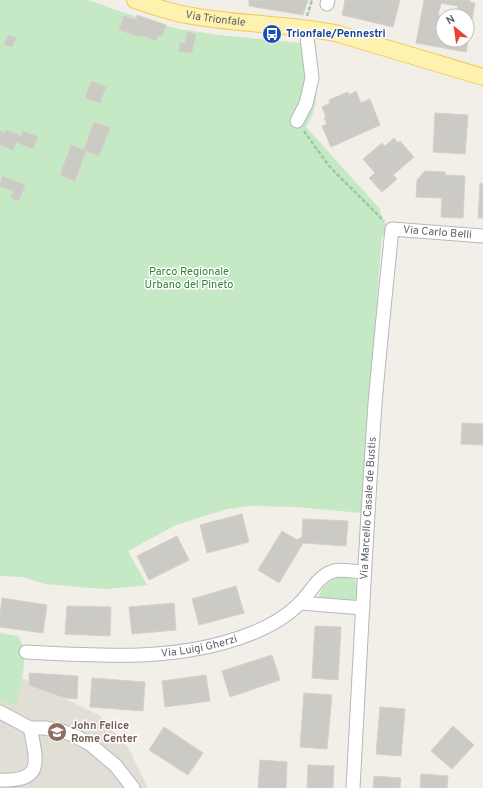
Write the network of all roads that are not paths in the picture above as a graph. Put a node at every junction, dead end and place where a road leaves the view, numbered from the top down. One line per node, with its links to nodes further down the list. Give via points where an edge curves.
1 (135, 0): 2 (main road, Via Trionfale, via 187,15)
2 (306, 29): 3 (main road, Via Trionfale, via 327,31); 4 (street, via 312,78 306,104)
3 (483, 77)
4 (296, 121)
5 (392, 229): 6 (street, Via Carlo Belli); 7 (street, Via Marcello Casale de Bustis, via 375,402)
6 (483, 236)
7 (364, 572): 8 (street, Via Luigi Gherzi, via 328,573); 9 (street, Via Marcello Casale de Bustis)
8 (300, 603): 9 (street); 10 (street, Via Luigi Gherzi, via 278,620 251,634 210,646 151,654 101,656)
9 (363, 608): 15 (street, Via Marcello Casale de Bustis)
10 (26, 652)
11 (0, 712): 12 (street)
12 (30, 728): 13 (street, via 36,758 30,774 24,778); 14 (street, via 62,731 90,744 116,766)
13 (0, 780)
14 (133, 788)
15 (353, 788)

